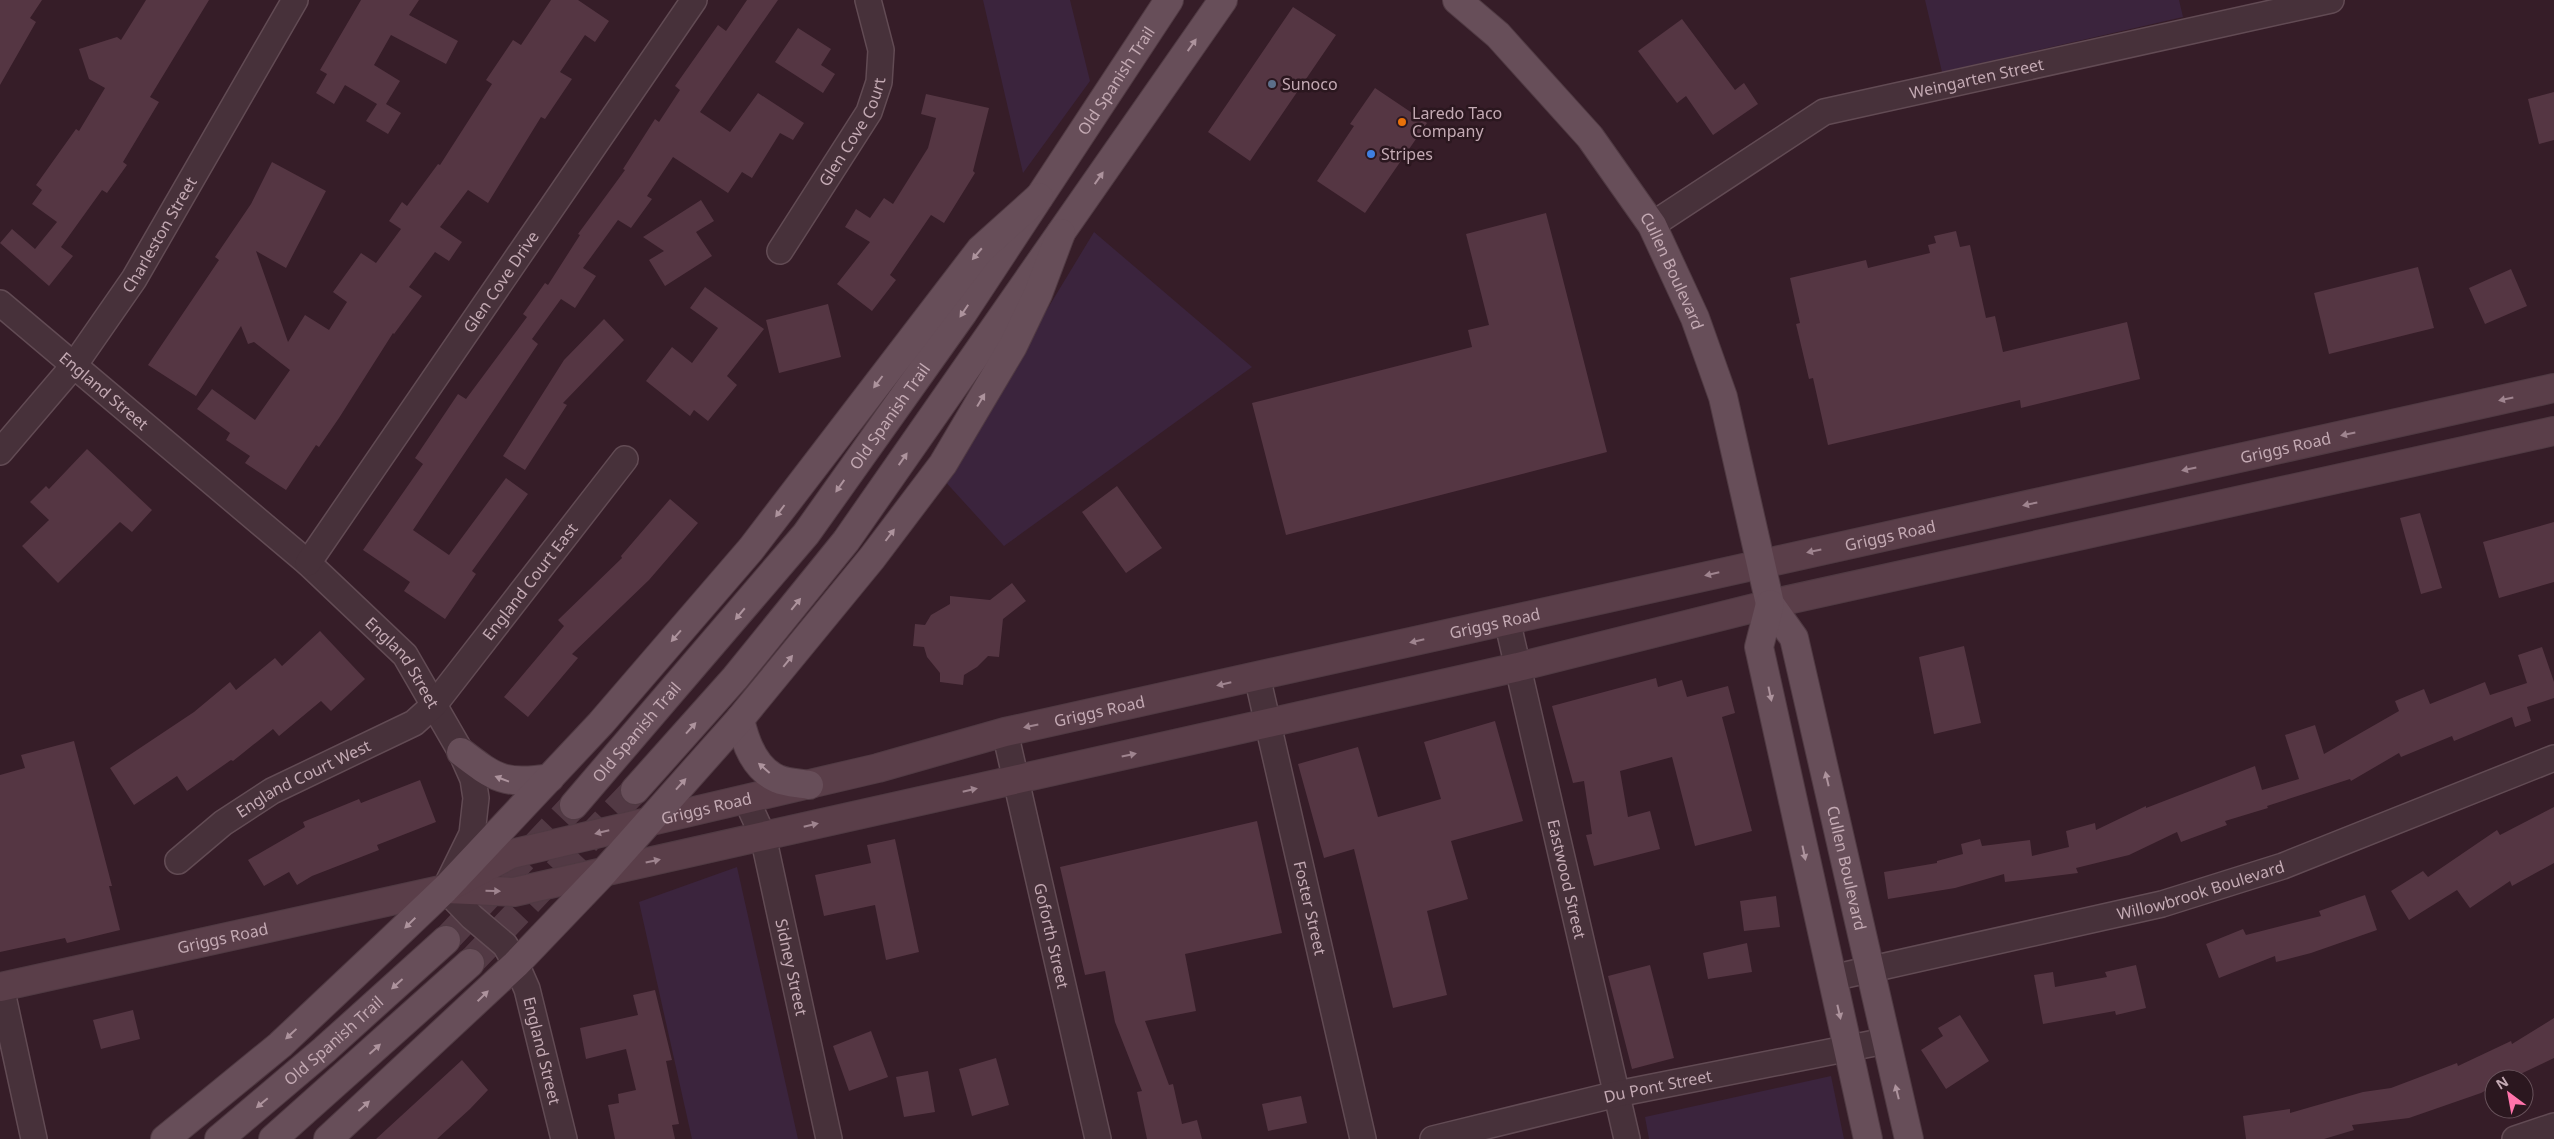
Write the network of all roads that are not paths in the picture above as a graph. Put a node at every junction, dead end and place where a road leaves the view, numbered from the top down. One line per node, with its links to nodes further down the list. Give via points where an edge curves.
1 (295, 0): 14 (street, Charleston Street, via 134,279)
2 (694, 0): 23 (street, Glen Cove Drive)
3 (868, 0): 12 (street, Glen Cove Court, via 881,50 879,82 869,112)
4 (1168, 0): 8 (main road, Old Spanish Trail)
5 (1223, 0): 9 (main road, one-way to 5)
6 (1457, 0): 10 (main road, Cullen Boulevard, via 1498,35 1590,137)
7 (2331, 0): 10 (street, Weingarten Street, via 1824,112)
8 (1045, 187): 9 (main road); 35 (main road, one-way to 35, via 980,250 751,549); 40 (main road, Old Spanish Trail, one-way to 40, via 963,313 806,534)
9 (1083, 202): 11 (main road)
10 (1652, 225): 24 (main road, Cullen Boulevard, via 1695,318 1723,397)
11 (1061, 233): 30 (main road, one-way to 11, via 872,558 943,464 1013,346 1038,294); 38 (main road, one-way to 11, via 736,678 846,541)
12 (780, 251)
13 (0, 303): 14 (street, England Street)
14 (75, 364): 18 (street, Charleston Street); 23 (street, England Street)
15 (2554, 388): 16 (main road, Griggs Road, one-way to 16)
16 (2391, 424): 20 (main road); 21 (main road, Griggs Road, one-way to 21)
17 (2554, 431): 20 (main road, Griggs Road)
18 (0, 452)
19 (625, 459): 29 (street, England Court East)
20 (2400, 464): 22 (main road, Griggs Road)
21 (2098, 489): 22 (main road); 24 (main road, Griggs Road, one-way to 24)
22 (2106, 529): 25 (main road, Griggs Road)
23 (308, 563): 29 (street, England Street, via 405,656)
24 (1760, 564): 25 (main road, Cullen Boulevard); 26 (main road, Griggs Road, one-way to 26)
25 (1770, 604): 27 (main road, Griggs Road); 49 (main road, Cullen Boulevard, one-way to 25, via 1794,638); 50 (main road, Cullen Boulevard, one-way to 50, via 1759,647)
26 (1507, 620): 27 (street, Eastwood Street); 28 (main road, Griggs Road, one-way to 28)
27 (1518, 667): 31 (main road, Griggs Road); 54 (street, Eastwood Street)
28 (1257, 676): 31 (street, Foster Street); 32 (main road, Griggs Road, one-way to 32)
29 (434, 705): 33 (street, England Street); 43 (street, England Court West, via 414,723 272,791 223,823)
30 (740, 719): 37 (main road, one-way to 30, via 778,779 760,766 745,741); 41 (main road, one-way to 30)
31 (1268, 724): 36 (main road, Griggs Road, one-way to 31); 64 (street, Foster Street)
32 (1005, 732): 36 (street, Goforth Street); 37 (main road, Griggs Road)
33 (461, 752): 35 (main road, one-way to 33, via 509,782 487,773); 45 (street, England Street, via 473,779 475,816 472,834)
34 (2554, 758): 49 (street, Willowbrook Boulevard, via 2283,866 2162,904)
35 (550, 778): 45 (main road)
36 (1016, 780): 42 (main road, Griggs Road, one-way to 36); 63 (street, Goforth Street)
37 (809, 785): 39 (main road, Griggs Road)
38 (635, 790)
39 (746, 799): 41 (main road, Griggs Road); 42 (street, Sidney Street)
40 (574, 805)
41 (649, 820): 44 (main road); 45 (main road, Griggs Road, one-way to 45, via 511,854)
42 (763, 836): 44 (main road, Griggs Road, one-way to 42); 62 (street, Sidney Street)
43 (178, 861)
44 (605, 871): 45 (main road, Griggs Road, one-way to 44, via 514,892); 48 (main road)
45 (445, 889): 48 (street, England Street, via 505,945); 51 (main road, Griggs Road); 57 (main road, one-way to 57, via 280,1045)
46 (446, 940): 58 (main road, Old Spanish Trail, one-way to 58)
47 (470, 963): 59 (main road, Old Spanish Trail, one-way to 47)
48 (516, 964): 60 (main road, one-way to 48); 61 (street, England Street, via 527,988)
49 (1870, 970): 50 (street, Willowbrook Boulevard); 52 (main road, Cullen Boulevard)
50 (1832, 978): 53 (main road, Cullen Boulevard, one-way to 53)
51 (1, 987): 56 (street)
52 (1885, 1041): 53 (street, Du Pont Street); 68 (main road, Cullen Boulevard, one-way to 52)
53 (1848, 1049): 54 (street, Du Pont Street); 67 (main road, Cullen Boulevard)
54 (1617, 1094): 65 (street, Du Pont Street); 66 (street, Eastwood Street)
55 (2554, 1126): 69 (street)
56 (34, 1139)
57 (165, 1139)
58 (219, 1139)
59 (273, 1139)
60 (328, 1139)
61 (564, 1139)
62 (829, 1139)
63 (1098, 1139)
64 (1363, 1139)
65 (1433, 1139)
66 (1627, 1139)
67 (1868, 1139)
68 (1909, 1139)
69 (2515, 1139)

